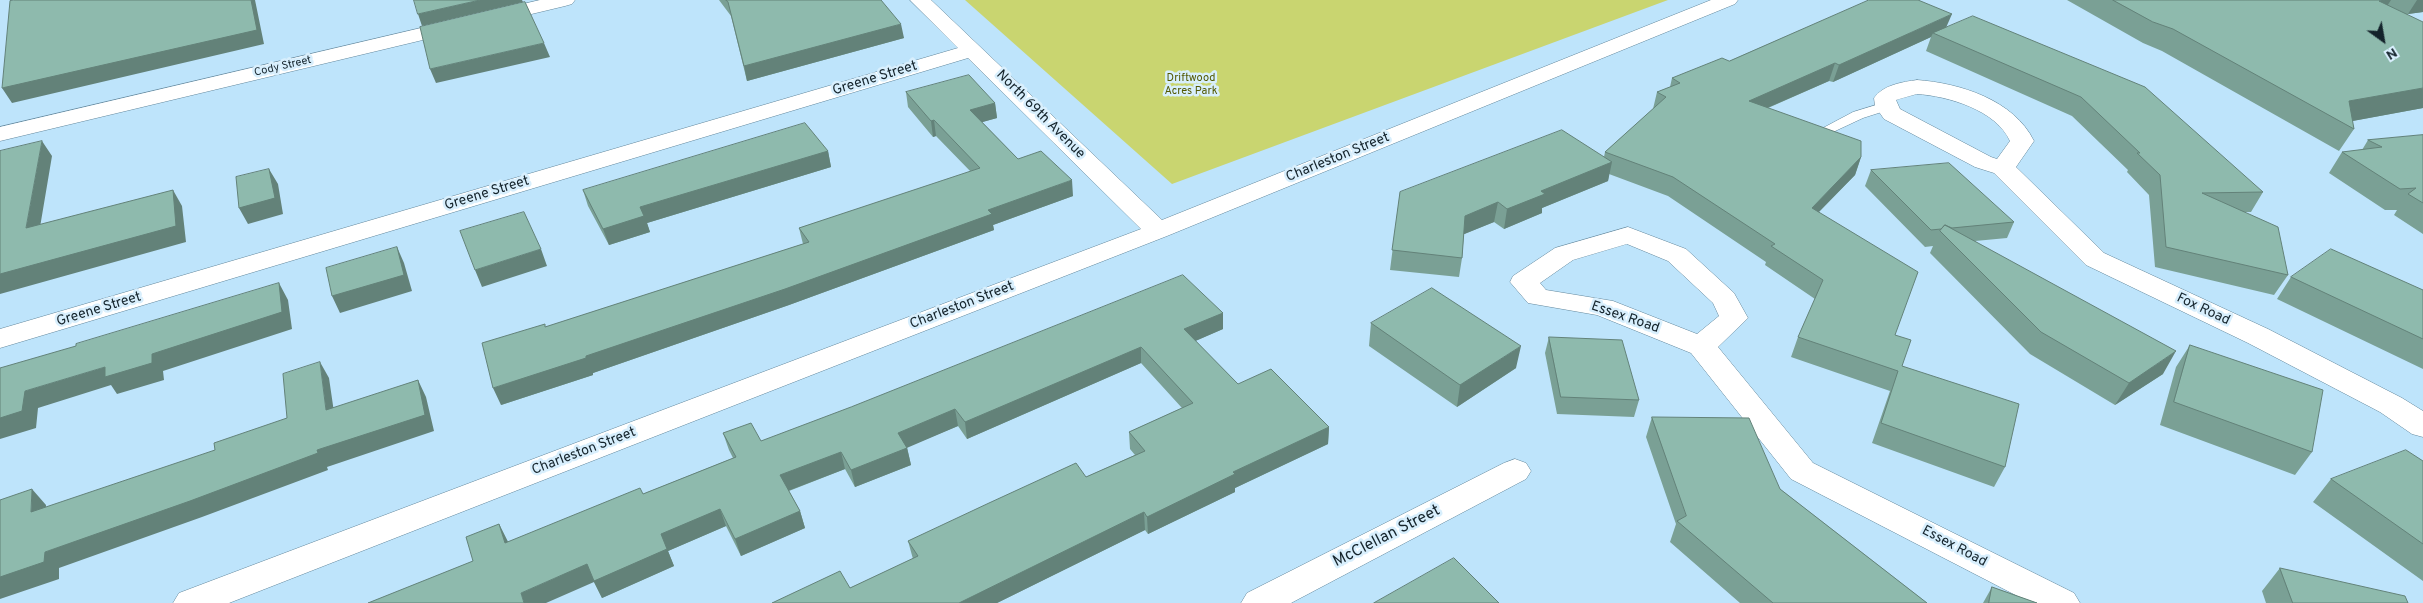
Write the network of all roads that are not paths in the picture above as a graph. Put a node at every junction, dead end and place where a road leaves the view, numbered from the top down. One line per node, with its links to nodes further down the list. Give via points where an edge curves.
1 (565, 0): 7 (street, Cody Street)
2 (920, 0): 4 (street, North 69th Avenue)
3 (1728, 0): 9 (street, Charleston Street)
4 (974, 50): 9 (street, North 69th Avenue); 10 (street, Greene Street)
5 (1886, 106): 6 (lane); 8 (street, Fox Road, via 1892,114 1983,162); 8 (street, via 1885,98 1892,92 1919,87 1953,93 1980,104 2020,134 2022,141)
6 (1828, 129)
7 (0, 134)
8 (2003, 168): 12 (street, Fox Road, via 2095,259 2266,340 2391,405)
9 (1158, 231): 14 (street, Charleston Street)
10 (0, 339)
11 (1701, 346): 11 (street, Essex Road, via 1734,318 1724,299 1677,255 1628,235 1564,254 1523,282 1538,297 1604,307); 16 (street, Essex Road, via 1802,471)
12 (2423, 426)
13 (1515, 471): 15 (street, McClellan Street)
14 (191, 603)
15 (1258, 603)
16 (2062, 603)

